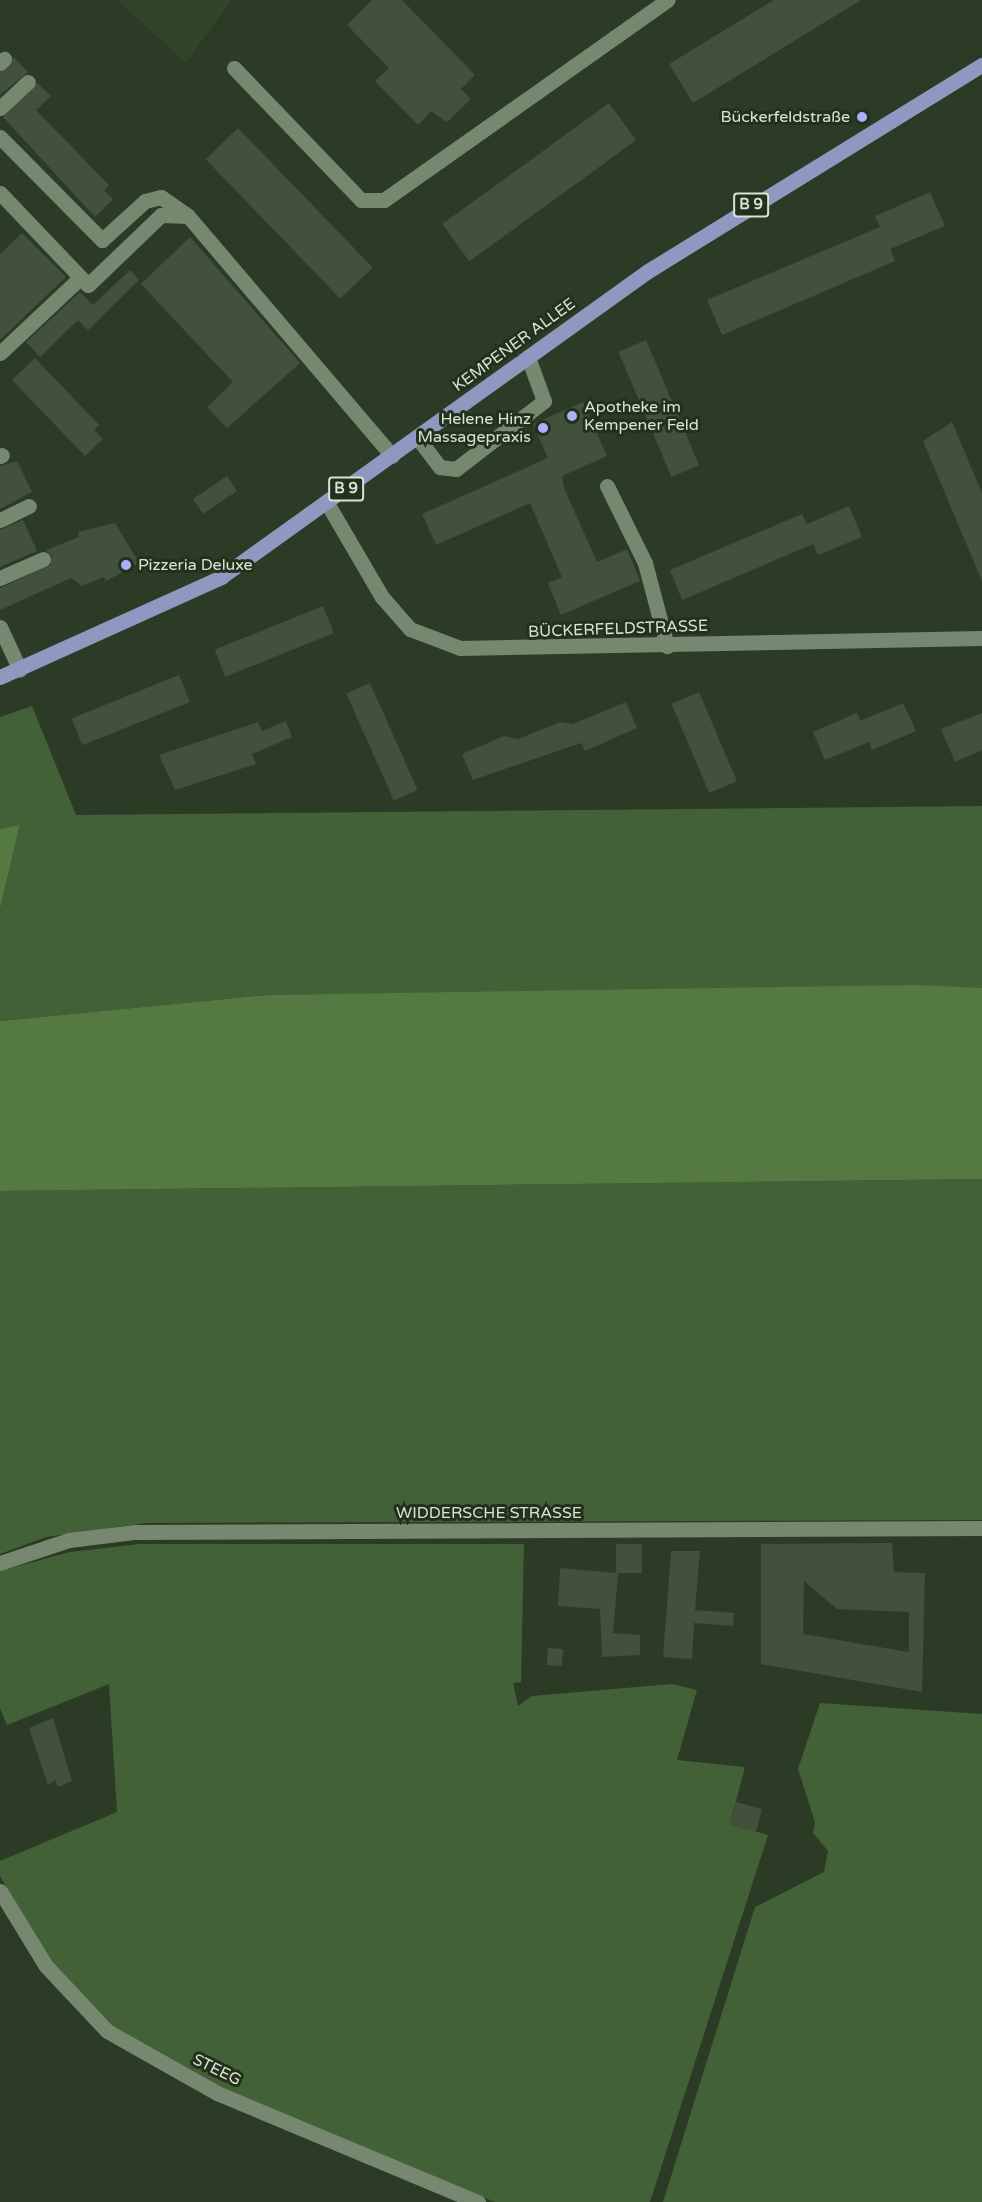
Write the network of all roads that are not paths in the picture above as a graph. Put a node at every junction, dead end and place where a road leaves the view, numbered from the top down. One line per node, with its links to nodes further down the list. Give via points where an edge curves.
1 (667, 0): 3 (street, via 384,200 361,200)
2 (982, 65): 11 (main road, KEMPENER ALLEE / B 9, via 648,271)
3 (234, 68)
4 (28, 82): 5 (street)
5 (0, 108)
6 (0, 137): 8 (street, via 102,240 145,201 161,197)
7 (0, 193): 9 (street)
8 (188, 216): 9 (street, via 161,214 88,285); 13 (street)
9 (80, 278): 10 (street)
10 (0, 354)
11 (528, 357): 12 (main road, KEMPENER ALLEE / B 9); 12 (street, via 544,401 456,469 440,467)
12 (417, 437): 13 (main road, KEMPENER ALLEE / B 9)
13 (392, 456): 15 (main road, KEMPENER ALLEE / B 9)
14 (607, 486): 22 (street, via 645,563)
15 (327, 503): 22 (street, BÜCKERFELDSTRASSE, via 382,597 410,629 460,648); 23 (main road, KEMPENER ALLEE / B 9, via 221,577)
16 (29, 507): 17 (street)
17 (0, 520)
18 (43, 559): 19 (street)
19 (0, 578)
20 (0, 627): 23 (street)
21 (982, 638): 22 (street, BÜCKERFELDSTRASSE)
22 (667, 646)
23 (20, 670): 24 (main road, KEMPENER ALLEE / B 9)
24 (0, 677)
25 (982, 1528): 26 (street, WIDDERSCHE STRASSE, via 134,1532 69,1540)
26 (0, 1563)
27 (0, 1891): 28 (street, STEEG, via 46,1966 107,2031 217,2093)
28 (478, 2202)

